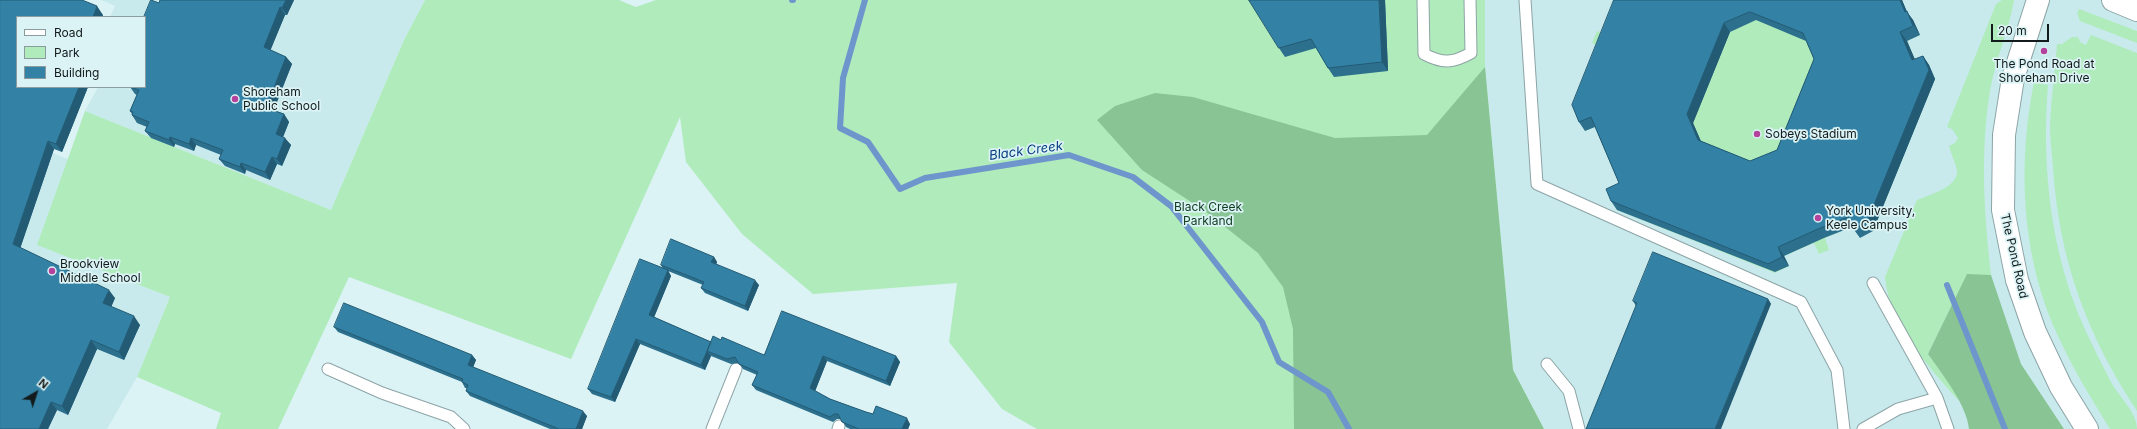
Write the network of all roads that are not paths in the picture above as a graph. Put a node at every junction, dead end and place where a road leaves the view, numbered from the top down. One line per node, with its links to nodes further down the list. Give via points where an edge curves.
1 (1423, 0): 2 (lane, via 1424,54 1438,61 1459,60 1471,53)
2 (1470, 0)
3 (1525, 0): 15 (lane, via 1537,184 1801,302 1837,370)
4 (2038, 0): 18 (street, The Pond Road, via 2013,78 2004,135 2003,210 2017,280 2035,332 2061,387)
5 (2113, 0): 6 (street)
6 (2137, 10)
7 (1873, 283): 11 (lane)
8 (1547, 364): 14 (lane, via 1569,391)
9 (328, 369): 12 (lane, via 382,393 451,417)
10 (736, 369): 13 (lane)
11 (1937, 398): 16 (lane, via 1898,409); 17 (lane)
12 (464, 429)
13 (712, 429)
14 (1579, 429)
15 (1844, 429)
16 (1863, 429)
17 (1948, 429)
18 (2087, 429)

